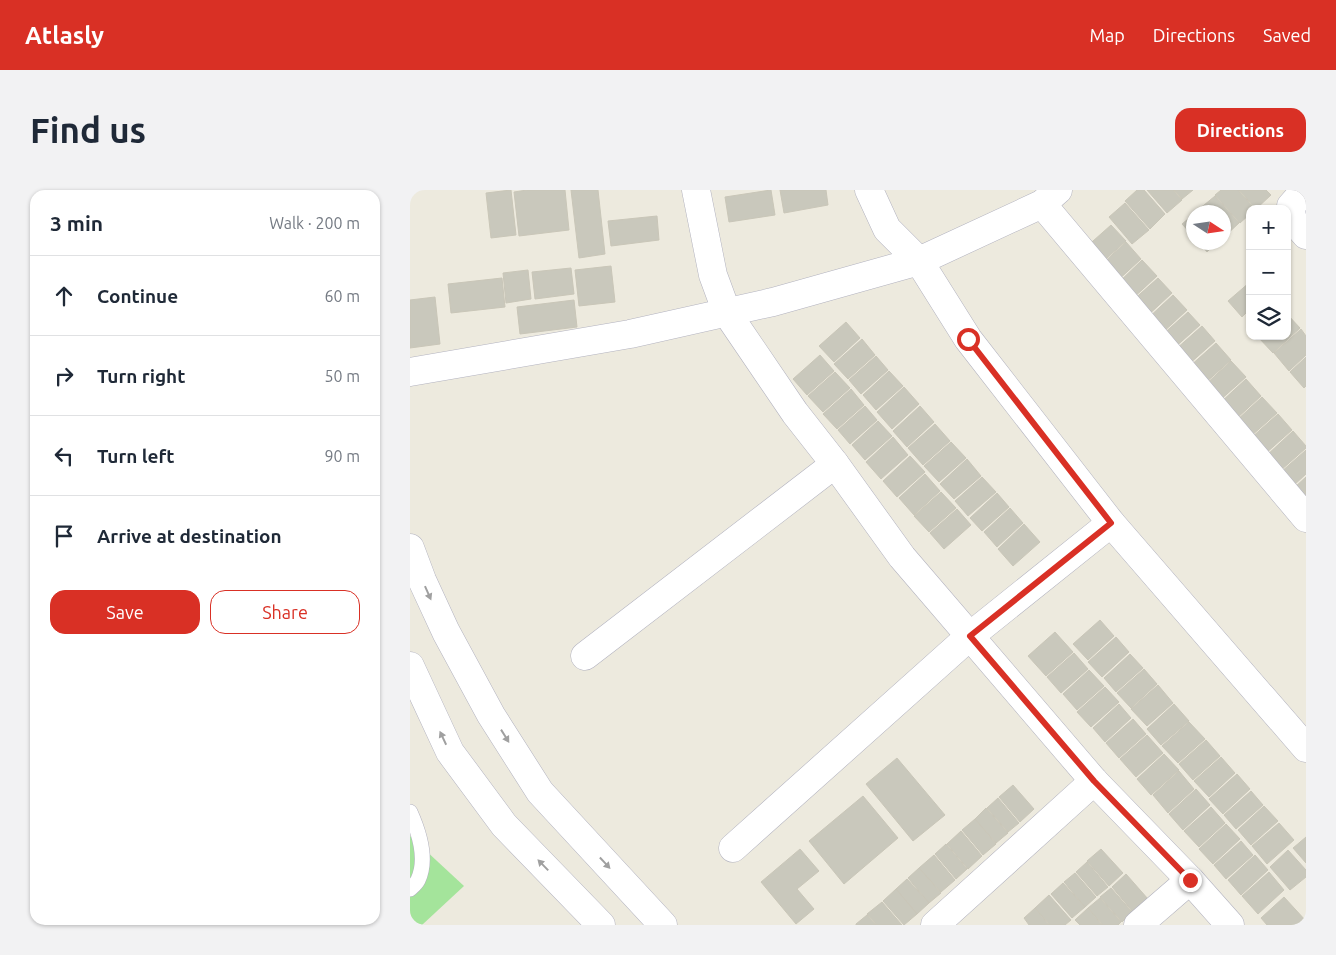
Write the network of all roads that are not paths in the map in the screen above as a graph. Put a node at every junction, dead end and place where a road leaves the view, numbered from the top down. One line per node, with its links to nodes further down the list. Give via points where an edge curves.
1 (696, 190): 7 (street, via 713,275)
2 (869, 190): 6 (street, via 887,229)
3 (1305, 190): 5 (street, via 1291,206 1292,219)
4 (1050, 197): 6 (street); 10 (street)
5 (1306, 235)
6 (919, 261): 7 (street); 11 (street, via 968,339)
7 (727, 313): 8 (street, via 630,334); 9 (street)
8 (410, 372)
9 (835, 464): 13 (street, via 902,557); 14 (street)
10 (1306, 518)
11 (1111, 523): 13 (street); 16 (street)
12 (410, 548): 23 (street, one-way to 23, via 446,632 540,792)
13 (970, 636): 17 (street); 19 (street)
14 (585, 656)
15 (410, 666): 22 (street, one-way to 15, via 504,825 450,752)
16 (1306, 748)
17 (1094, 781): 20 (street); 24 (street)
18 (410, 812): 21 (lane, via 423,857 418,881)
19 (733, 848)
20 (1190, 880): 25 (street); 26 (street)
21 (410, 889)
22 (601, 925)
23 (663, 925)
24 (935, 925)
25 (1138, 925)
26 (1230, 925)

